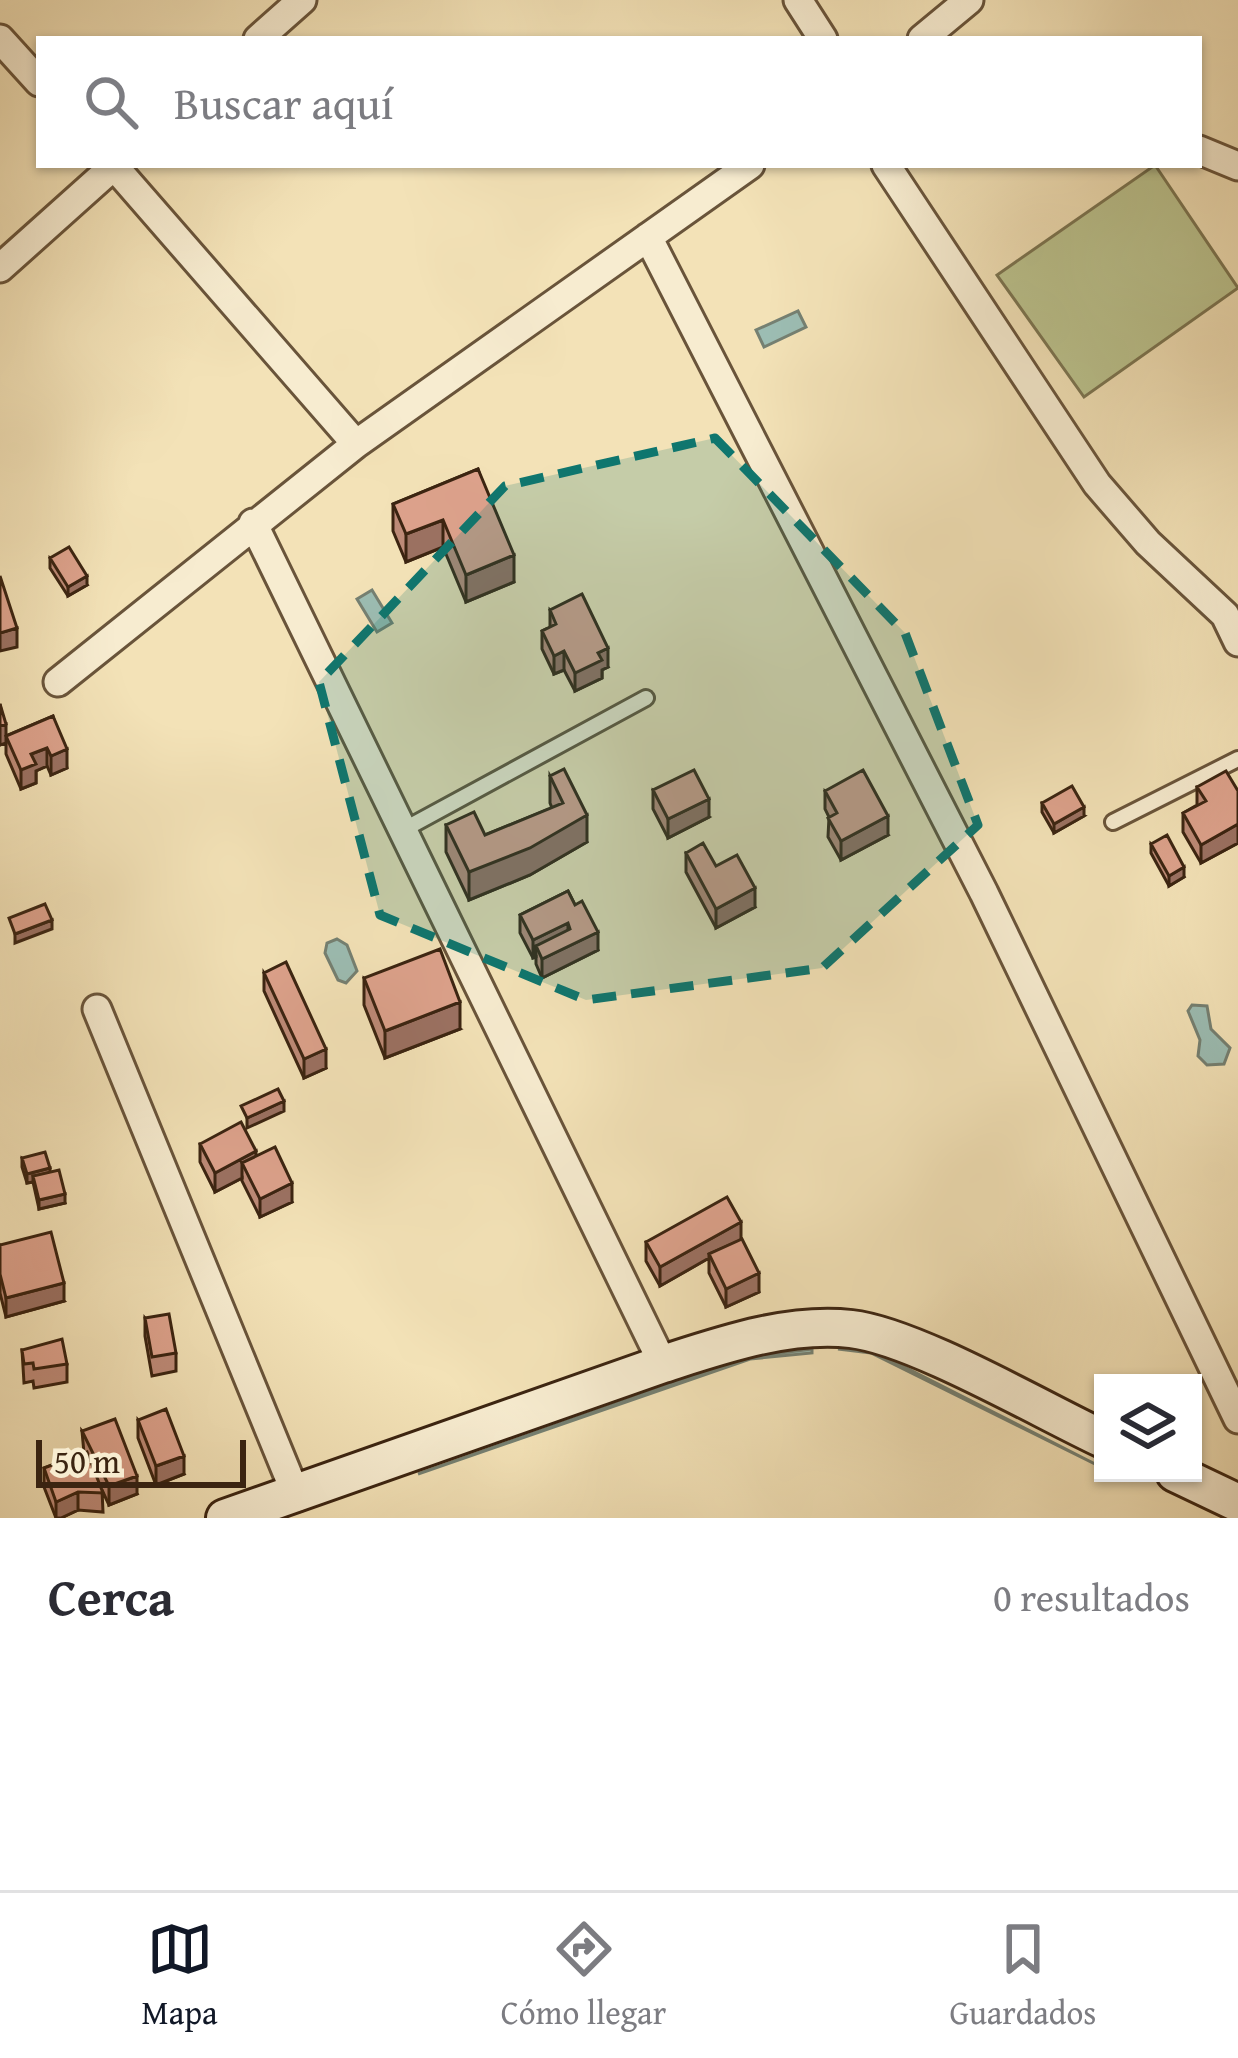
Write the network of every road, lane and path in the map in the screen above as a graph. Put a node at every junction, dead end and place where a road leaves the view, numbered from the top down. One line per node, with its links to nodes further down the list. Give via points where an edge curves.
1 (302, 0): 4 (street)
2 (799, 0): 5 (street)
3 (969, 0): 6 (street)
4 (261, 36)
5 (821, 36)
6 (929, 36)
7 (0, 39): 8 (street)
8 (36, 79)
9 (1202, 151): 10 (street)
10 (1238, 166)
11 (111, 168): 16 (street)
12 (117, 168): 17 (street)
13 (746, 168): 15 (street)
14 (888, 168): 19 (street, via 1097,484 1225,615)
15 (648, 237): 17 (street); 27 (street, via 983,893)
16 (0, 268)
17 (356, 444): 18 (street)
18 (254, 523): 20 (street); 24 (street)
19 (1238, 642)
20 (58, 682)
21 (646, 698): 24 (lane)
22 (1238, 759): 23 (lane)
23 (1113, 822)
24 (403, 830): 26 (street)
25 (97, 1009): 30 (street)
26 (663, 1364): 28 (street, via 766,1336 852,1329 904,1344); 30 (street)
27 (1238, 1419)
28 (1094, 1435)
29 (1193, 1482): 31 (street)
30 (297, 1496): 32 (street)
31 (1238, 1503)
32 (225, 1518)

